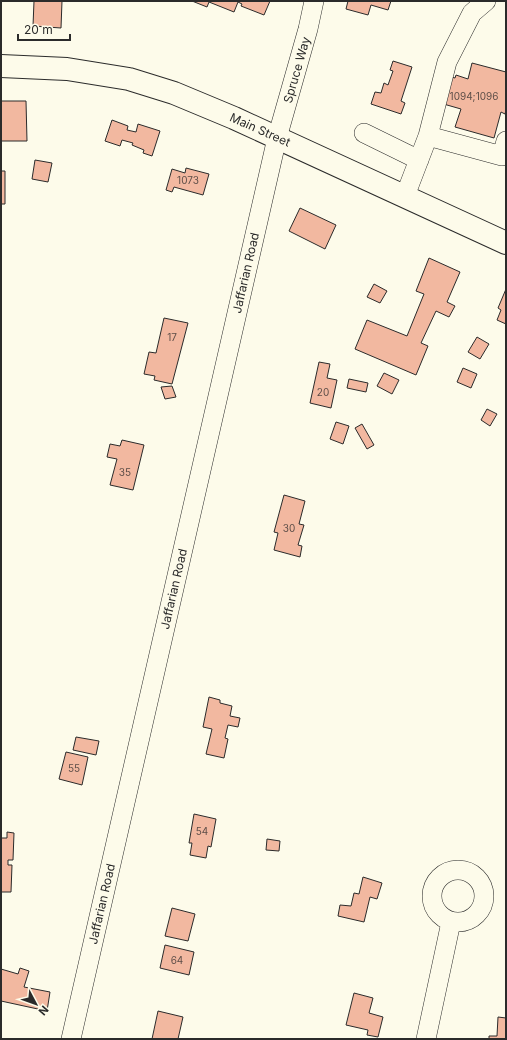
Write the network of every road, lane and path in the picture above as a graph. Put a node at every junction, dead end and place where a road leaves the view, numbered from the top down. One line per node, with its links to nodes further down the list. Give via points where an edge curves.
1 (314, 1): 6 (street, Spruce Way)
2 (486, 1): 5 (street, via 472,13 448,62)
3 (1, 66): 6 (highway, Main Street, via 67,69 129,79 174,93)
4 (364, 133): 8 (street)
5 (428, 136): 7 (street, via 502,156); 8 (street)
6 (277, 138): 9 (highway, Main Street); 12 (street, Jaffarian Road)
7 (506, 141)
8 (419, 160): 9 (street)
9 (405, 196): 10 (highway, Main Street)
10 (506, 243)
11 (450, 922): 13 (street)
12 (71, 1039)
13 (426, 1039)

